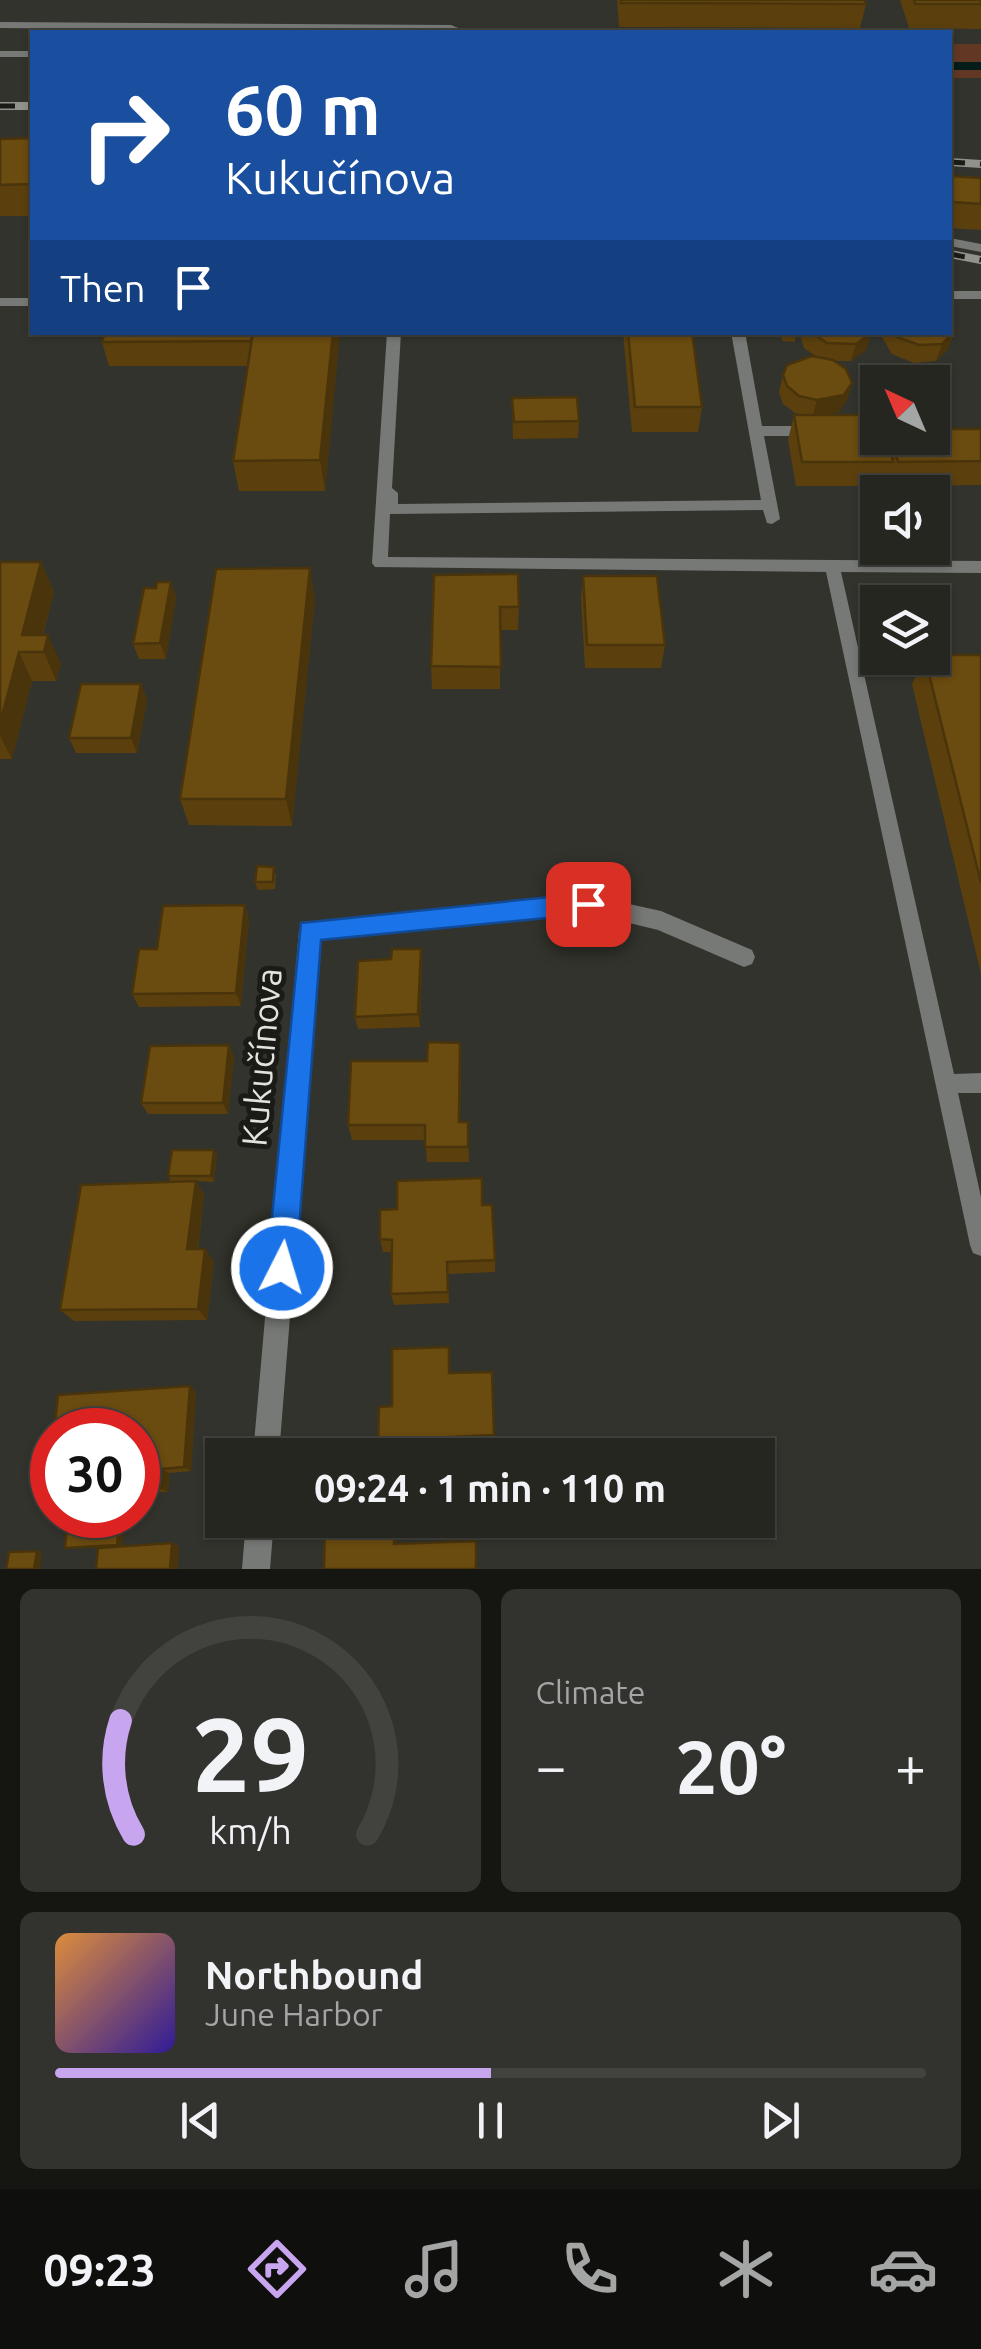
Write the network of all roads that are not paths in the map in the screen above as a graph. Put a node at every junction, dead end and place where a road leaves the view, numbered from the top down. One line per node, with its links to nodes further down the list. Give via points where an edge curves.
1 (0, 25): 2 (lane)
2 (457, 30)
3 (0, 54): 4 (lane)
4 (30, 54)
5 (952, 242): 6 (lane)
6 (981, 248)
7 (981, 295): 8 (lane)
8 (952, 296)
9 (0, 302): 10 (lane)
10 (30, 302)
11 (395, 335): 14 (lane, via 390,509 770,512)
12 (395, 335): 17 (lane, via 380,563)
13 (739, 335): 14 (lane)
14 (756, 431): 15 (lane)
15 (825, 431)
16 (981, 567): 17 (lane)
17 (833, 568): 20 (lane)
18 (744, 956): 22 (street, Kukučínova, via 661,920 588,904 310,930)
19 (981, 1083): 20 (lane)
20 (946, 1084): 21 (lane)
21 (981, 1245)
22 (267, 1438)
23 (259, 1538): 24 (street)
24 (256, 1569)

